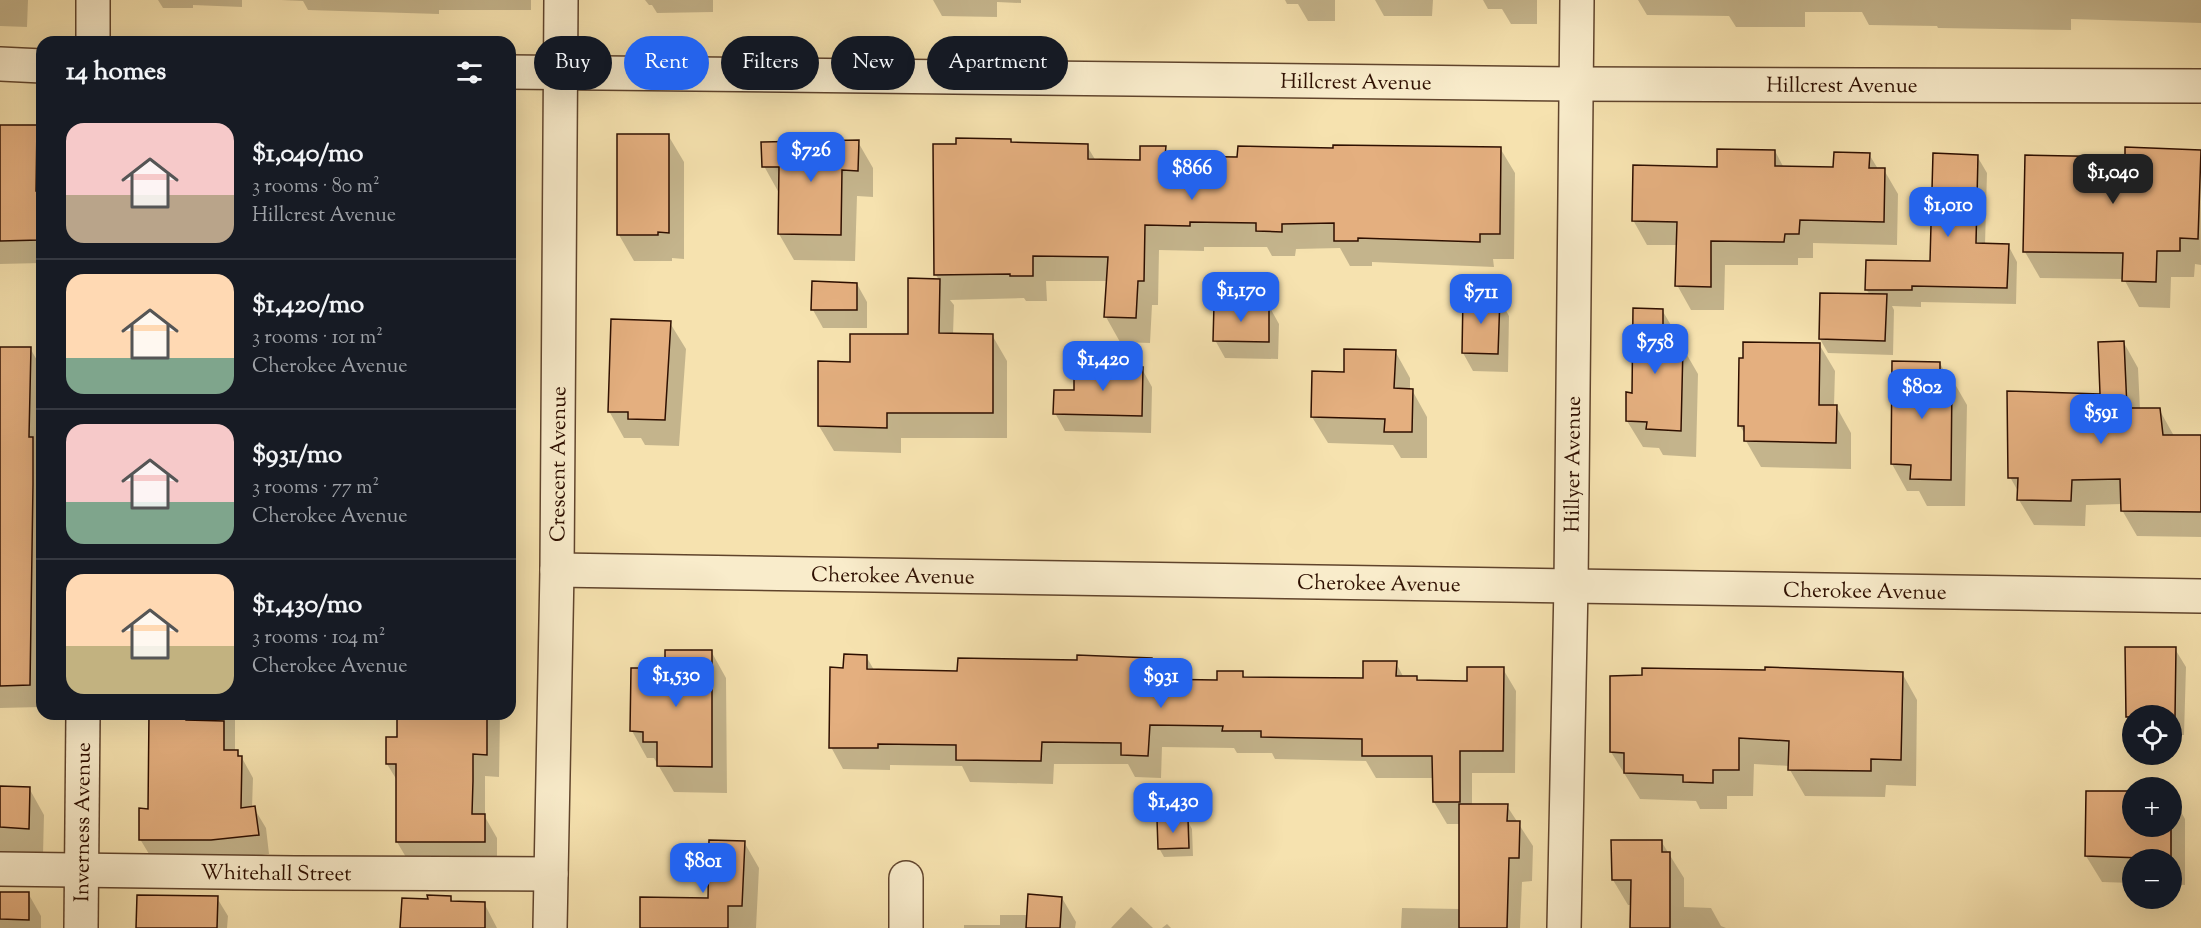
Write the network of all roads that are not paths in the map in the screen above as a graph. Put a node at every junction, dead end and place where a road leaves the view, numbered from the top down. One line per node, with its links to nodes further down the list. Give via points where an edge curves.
1 (93, 0): 4 (street)
2 (561, 0): 5 (street, Crescent Avenue)
3 (1577, 0): 11 (street, Hillyer Avenue)
4 (93, 36)
5 (561, 36)
6 (0, 64): 7 (street)
7 (36, 66)
8 (516, 72): 9 (street, Hillcrest Avenue)
9 (534, 72)
10 (612, 73): 11 (street, Hillcrest Avenue)
11 (1575, 84): 12 (street, Hillcrest Avenue); 15 (street, Hillyer Avenue)
12 (2201, 86)
13 (561, 90): 14 (street, Crescent Avenue)
14 (557, 570): 15 (street, Cherokee Avenue); 20 (street, Crescent Avenue)
15 (1570, 585): 16 (street, Cherokee Avenue); 25 (street, Hillyer Avenue)
16 (2201, 596)
17 (83, 720): 19 (street, Inverness Avenue)
18 (0, 869): 19 (street, Whitehall Street)
19 (81, 870): 20 (street, Whitehall Street); 22 (street, Inverness Avenue)
20 (551, 874): 23 (street, Crescent Avenue)
21 (906, 878): 24 (street)
22 (81, 928)
23 (550, 928)
24 (906, 928)
25 (1564, 928)

